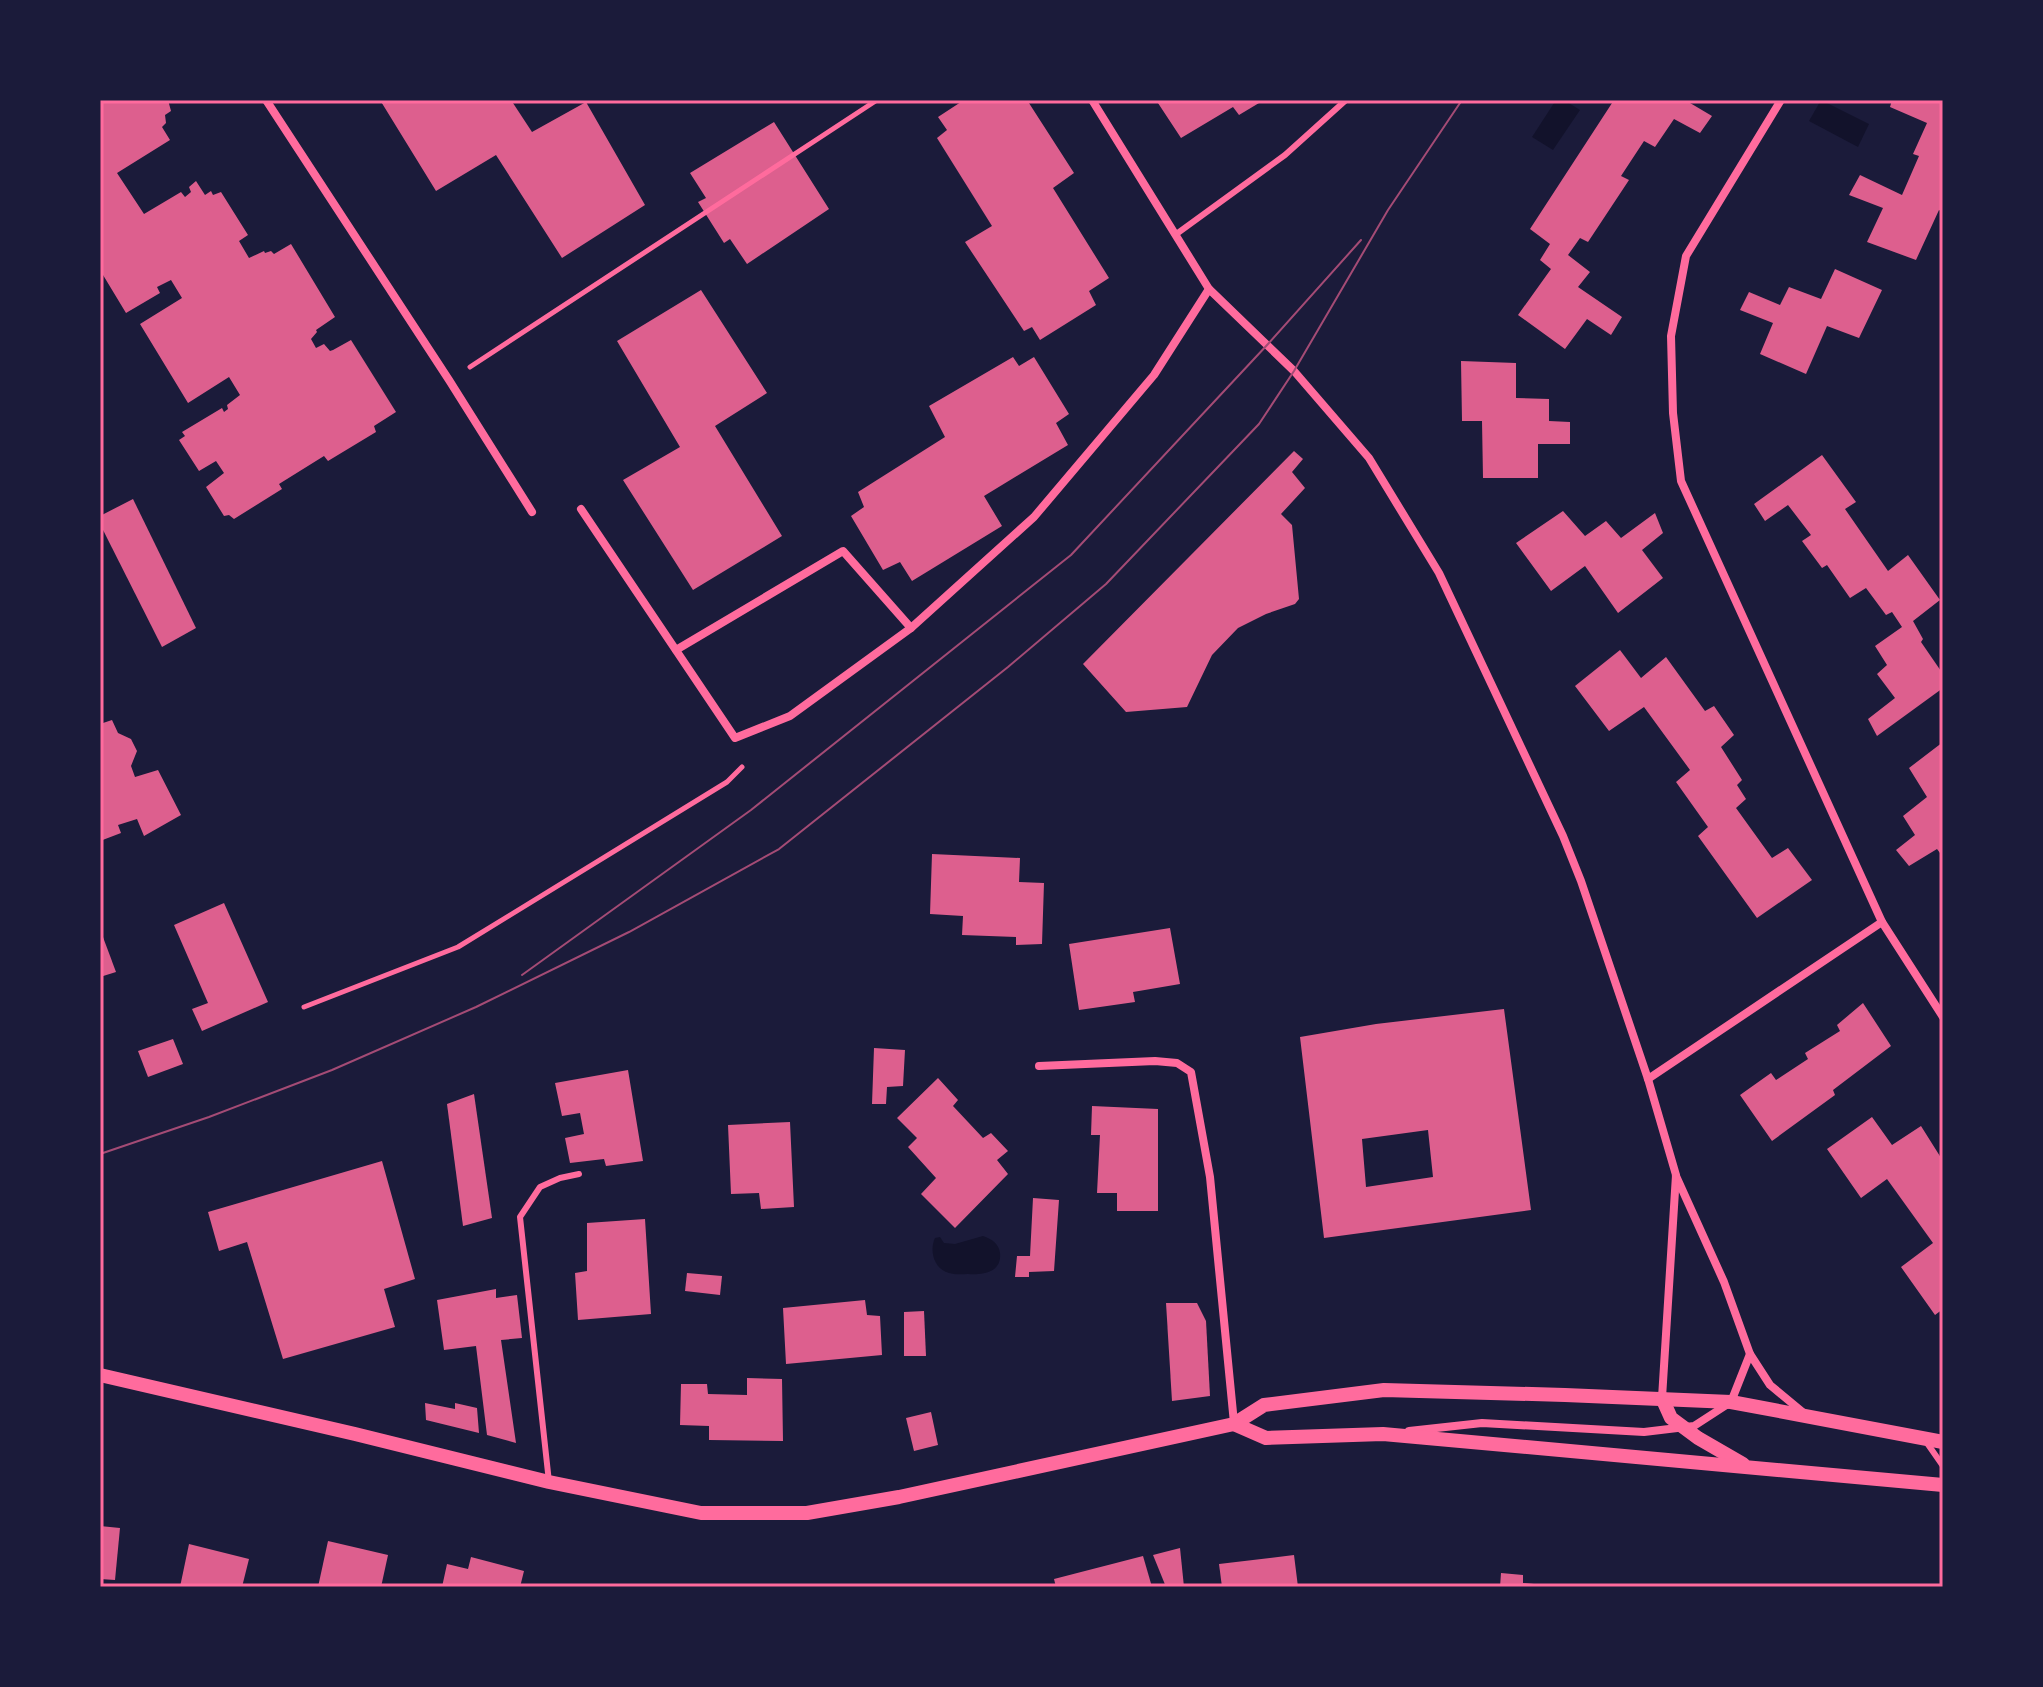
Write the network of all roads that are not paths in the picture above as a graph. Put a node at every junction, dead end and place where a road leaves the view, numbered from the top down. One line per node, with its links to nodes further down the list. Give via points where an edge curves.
1 (266, 100): 8 (street)
2 (1092, 100): 5 (street)
3 (1346, 100): 5 (lane, via 1285,155)
4 (1781, 100): 11 (street, via 1686,256 1671,336 1681,481)
5 (1175, 235): 6 (street)
6 (1209, 289): 9 (street, via 1154,375 1034,517); 14 (street, via 1294,371 1369,458 1439,573 1563,836)
7 (581, 509): 10 (street)
8 (532, 512)
9 (911, 628): 10 (street, via 843,551); 10 (street, via 790,716 735,738)
10 (676, 650)
11 (1882, 922): 12 (street); 14 (street)
12 (1943, 1017)
13 (1039, 1066): 22 (street, via 1155,1061 1177,1063 1191,1072 1210,1177)
14 (1648, 1079): 16 (street)
15 (579, 1174): 29 (lane, via 540,1187 520,1217)
16 (1676, 1175): 17 (street); 19 (street)
17 (1750, 1354): 20 (street); 21 (street, via 1770,1385)
18 (100, 1375): 29 (street)
19 (1662, 1398): 20 (street); 22 (street, via 1384,1390 1264,1405); 23 (street, via 1671,1418)
20 (1731, 1402): 21 (street); 23 (street)
21 (1808, 1417): 25 (street)
22 (1234, 1424): 24 (street, via 1266,1438); 29 (street, via 807,1513 701,1513)
23 (1684, 1427): 24 (street, via 1644,1432 1482,1423); 27 (street)
24 (1383, 1434): 27 (street)
25 (1925, 1440): 26 (street); 28 (lane)
26 (1943, 1442)
27 (1748, 1466): 30 (street)
28 (1943, 1466)
29 (549, 1482)
30 (1943, 1485)

